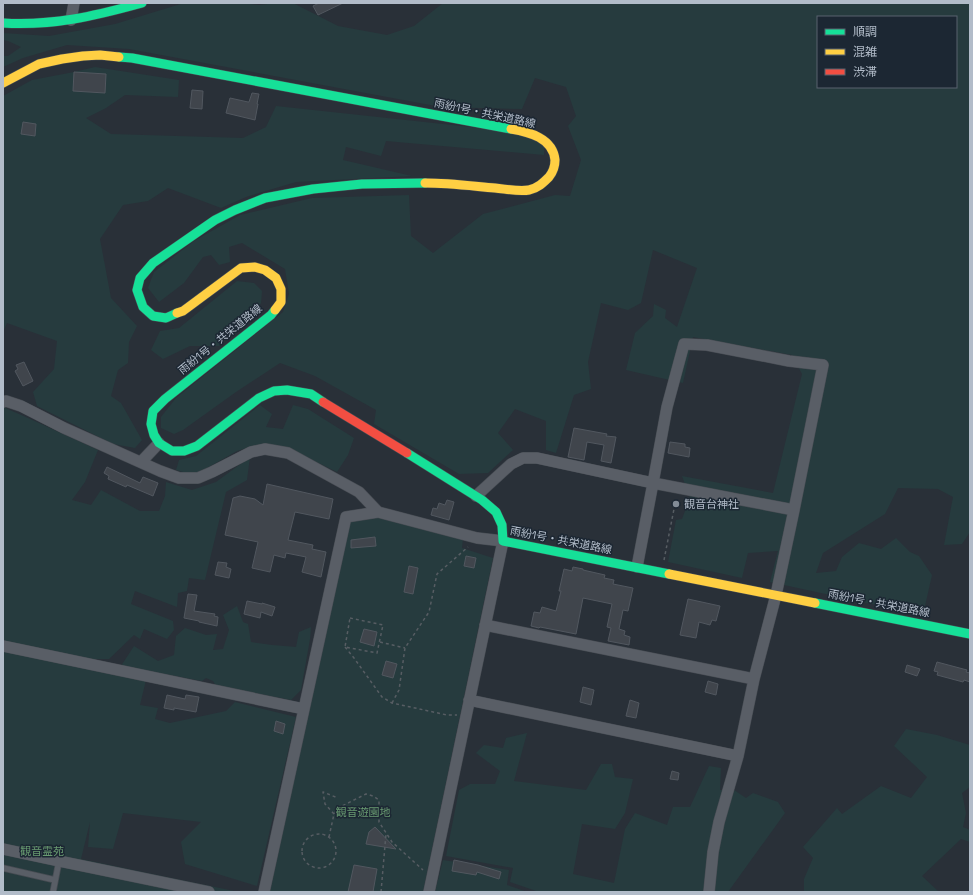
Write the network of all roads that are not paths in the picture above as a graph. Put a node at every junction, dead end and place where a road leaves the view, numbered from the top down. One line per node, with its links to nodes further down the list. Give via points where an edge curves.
1 (74, 3): 3 (street)
2 (142, 3): 3 (street)
3 (71, 20): 4 (street, via 44,24)
4 (3, 23)
5 (3, 83): 7 (street, 雨紛1号・共栄道路線, via 39,64 62,59 100,55 132,58 518,130 537,136 554,152 555,163 552,173 542,185 529,190 441,183 362,184 313,189 265,198 215,220 153,263 140,278 137,290 143,307 153,316 166,318 183,311 242,268 255,267 265,270 276,278 281,289 281,302 271,315 153,411 151,424)
6 (3, 402): 8 (street, via 22,406 64,428)
7 (159, 443): 8 (street); 10 (street, 雨紛1号・共栄道路線, via 172,451 184,452 197,446 259,398 274,391 287,390 311,394)
8 (141, 462): 12 (street, via 179,478 198,478 251,452 265,449 288,453 359,492)
9 (653, 483): 10 (street, via 537,458 522,458 511,464); 11 (street); 11 (street, via 667,407 684,344 707,345 823,365); 14 (street)
10 (476, 496): 13 (street, 雨紛1号・共栄道路線, via 496,512 502,525)
11 (794, 510): 15 (street)
12 (378, 512): 13 (street, via 477,538); 21 (street, via 346,517)
13 (503, 541): 14 (street, 雨紛1号・共栄道路線); 16 (street)
14 (636, 567): 15 (street, 雨紛1号・共栄道路線)
15 (776, 595): 17 (street, 雨紛1号・共栄道路線); 19 (street)
16 (485, 625): 19 (street); 20 (street)
17 (970, 634)
18 (3, 646): 21 (street)
19 (754, 679): 22 (street)
20 (470, 700): 22 (street); 30 (street)
21 (304, 709): 29 (street)
22 (738, 756): 31 (street, via 719,822)
23 (3, 849): 24 (street)
24 (59, 861): 26 (lane); 28 (street)
25 (3, 868): 26 (lane)
26 (55, 880): 27 (lane)
27 (52, 892)
28 (209, 892)
29 (264, 892)
30 (429, 892)
31 (709, 892)

